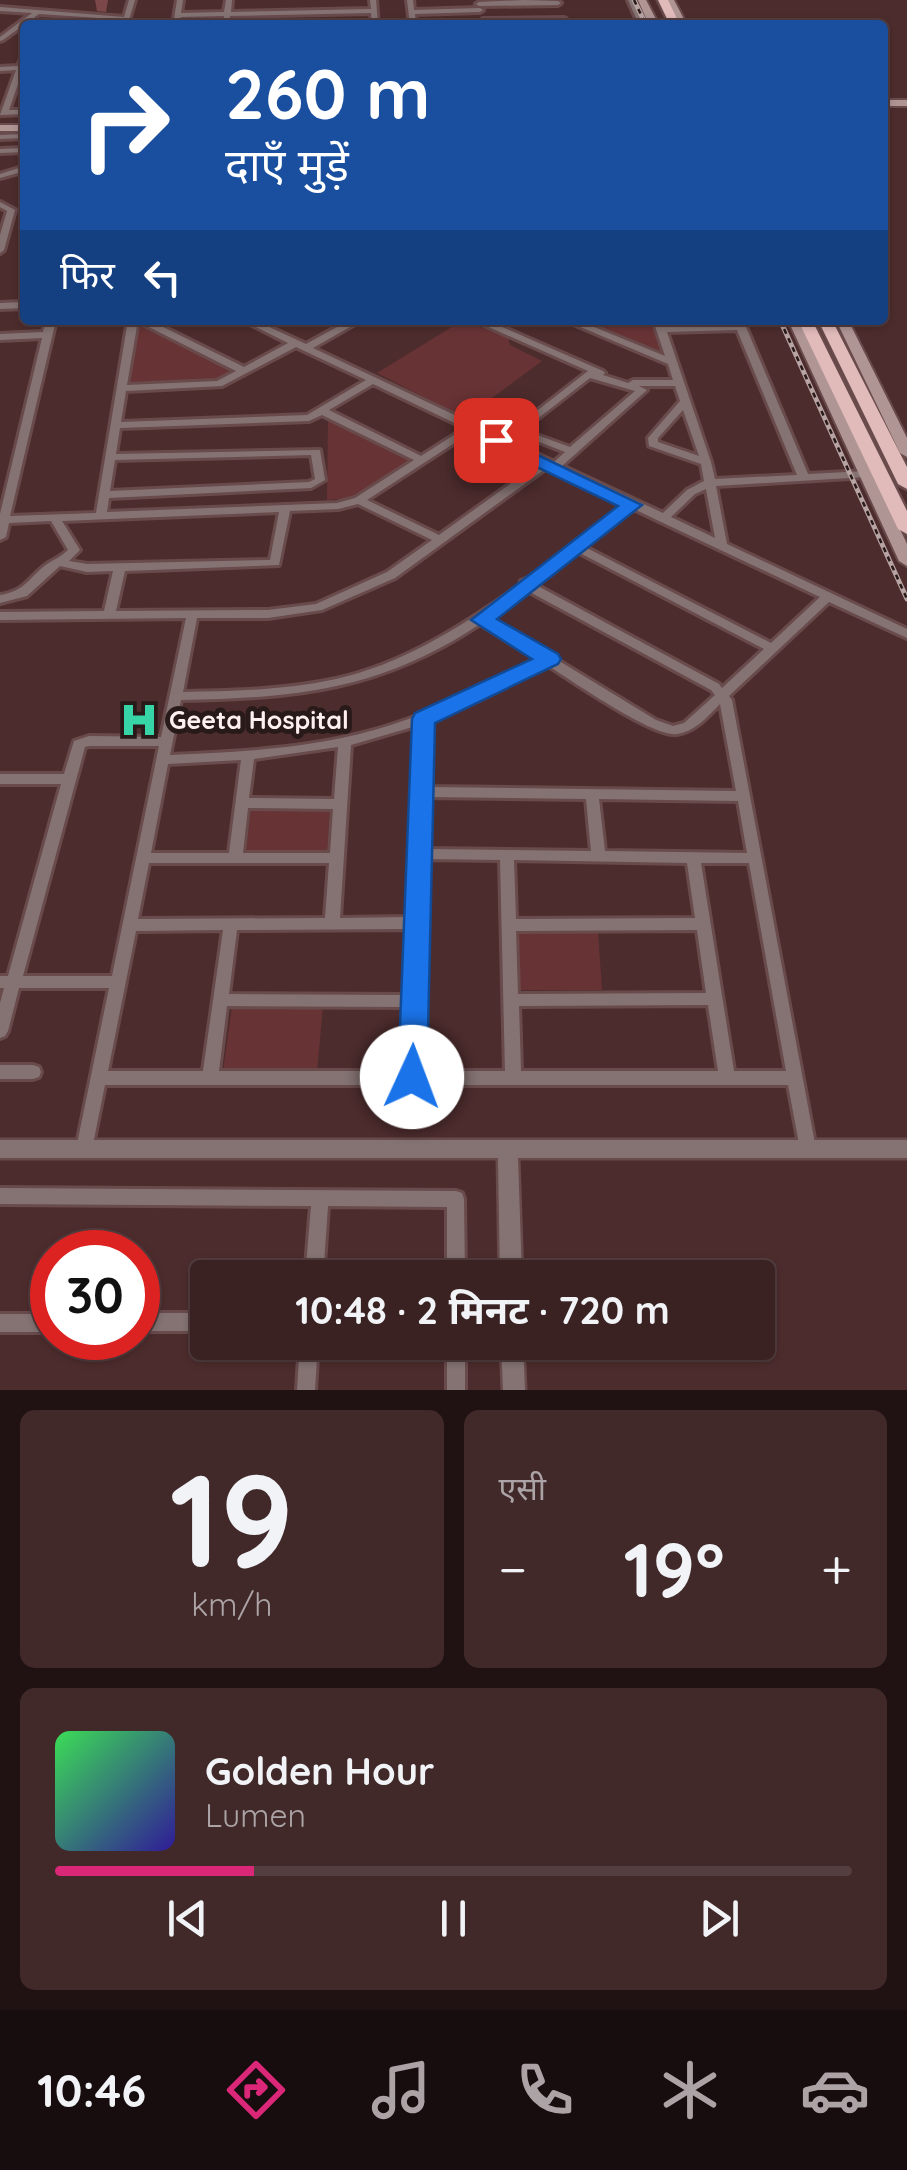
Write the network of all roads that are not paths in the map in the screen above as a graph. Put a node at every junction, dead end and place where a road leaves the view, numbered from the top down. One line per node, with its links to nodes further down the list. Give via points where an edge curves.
1 (132, 0): 23 (street, via 130,18)
2 (180, 0): 17 (street)
3 (229, 0): 16 (street)
4 (329, 0): 13 (street)
5 (373, 0): 11 (street)
6 (410, 0): 14 (street)
7 (527, 2): 8 (street); 9 (street)
8 (558, 2)
9 (479, 5): 14 (street)
10 (1, 10): 12 (street)
11 (374, 11): 13 (street); 26 (street)
12 (38, 12): 15 (street); 19 (street)
13 (329, 12): 16 (street)
14 (411, 12): 27 (street)
15 (55, 13): 18 (street); 20 (street)
16 (228, 14): 17 (street); 25 (street)
17 (178, 15): 24 (street)
18 (88, 16): 21 (street); 22 (street)
19 (27, 20)
20 (47, 20)
21 (83, 20)
22 (103, 20)
23 (120, 20)
24 (177, 20)
25 (227, 20)
26 (375, 20)
27 (412, 20)
28 (0, 39): 29 (street)
29 (13, 40)
30 (20, 83): 31 (street)
31 (2, 113)
32 (0, 204): 33 (street, via 11,210)
33 (0, 250)
34 (49, 325): 47 (street)
35 (132, 325): 54 (street)
36 (152, 325): 51 (street)
37 (257, 325): 49 (street)
38 (346, 325): 49 (street)
39 (489, 325): 53 (street, via 611,378)
40 (581, 325): 50 (street)
41 (659, 325): 50 (street)
42 (741, 325): 68 (street)
43 (796, 325): 67 (main road)
44 (807, 325): 79 (highway)
45 (828, 325): 60 (highway)
46 (844, 325): 56 (main road)
47 (47, 335): 48 (street); 78 (street)
48 (0, 337)
49 (301, 346): 51 (street); 52 (street)
50 (672, 362): 53 (street)
51 (244, 371): 54 (street, via 206,386)
52 (373, 380): 57 (street); 59 (street)
53 (680, 383): 55 (street)
54 (122, 388): 58 (street)
55 (685, 402): 65 (street); 65 (street, via 652,444)
56 (883, 404): 60 (highway); 62 (main road)
57 (322, 412): 58 (street, via 298,419); 64 (street)
58 (116, 425): 63 (street)
59 (471, 428): 64 (street); 66 (street)
60 (882, 434): 70 (highway)
61 (570, 451): 61 (street, via 627,402 642,390 588,374 516,431); 66 (street)
62 (907, 453)
63 (110, 457): 71 (street); 71 (street, via 316,452 320,480 311,486)
64 (422, 460): 72 (street)
65 (706, 462): 69 (street)
66 (549, 466): 73 (street); 81 (street)
67 (866, 474): 68 (street); 84 (main road)
68 (803, 476): 69 (street)
69 (709, 482): 77 (street); 83 (street)
70 (907, 484)
71 (104, 494): 75 (street)
72 (359, 500): 74 (street); 81 (street)
73 (632, 505): 77 (street); 82 (street)
74 (284, 509): 75 (street); 86 (street, via 275,563)
75 (101, 516): 76 (street)
76 (55, 518): 78 (street); 85 (street, via 74,550)
77 (663, 519): 83 (street)
78 (4, 520): 80 (street)
79 (907, 529)
80 (0, 537)
81 (440, 540): 92 (street, via 391,575 318,606)
82 (577, 547): 87 (street); 95 (street)
83 (722, 547): 88 (street)
84 (907, 561)
85 (61, 563): 86 (street); 89 (street, via 27,592)
86 (120, 567): 91 (street)
87 (525, 584): 93 (street); 97 (street)
88 (828, 596): 94 (street); 95 (street)
89 (0, 599)
90 (0, 616): 91 (street)
91 (109, 616): 92 (street)
92 (192, 616): 98 (street)
93 (482, 620): 96 (street); 98 (street, via 356,678 262,694)
94 (907, 634)
95 (771, 648): 97 (street)
96 (550, 659): 97 (street, via 672,731 688,726); 99 (street)
97 (722, 693): 108 (street)
98 (176, 696): 100 (street)
99 (424, 719): 101 (street); 106 (street)
100 (166, 742): 103 (street); 105 (street, via 79,744)
101 (346, 742): 102 (street); 110 (street)
102 (248, 755): 103 (street); 109 (street)
103 (162, 760): 115 (street)
104 (0, 779): 105 (street)
105 (69, 779): 125 (street)
106 (421, 792): 107 (street); 111 (street)
107 (592, 794): 108 (street); 113 (street)
108 (741, 796): 118 (street)
109 (242, 804): 110 (street); 116 (street)
110 (341, 804): 117 (street)
111 (419, 854): 112 (street); 119 (street)
112 (507, 855): 113 (street); 123 (street)
113 (598, 856): 114 (street)
114 (692, 857): 118 (street); 124 (street)
115 (143, 858): 116 (street); 120 (street)
116 (234, 858): 117 (street)
117 (337, 858): 122 (street)
118 (753, 858): 139 (street)
119 (417, 923): 122 (street); 129 (street)
120 (130, 924): 121 (street); 126 (street)
121 (231, 924): 122 (street); 128 (street)
122 (332, 924)
123 (509, 924): 124 (street); 130 (street)
124 (703, 924): 127 (street)
125 (7, 982): 126 (street); 131 (street)
126 (118, 982): 138 (street)
127 (715, 999): 130 (street); 134 (street)
128 (220, 1000): 129 (street); 135 (street)
129 (415, 1000): 136 (street)
130 (511, 1000): 137 (street)
131 (0, 1031)
132 (0, 1072): 133 (street)
133 (33, 1072)
134 (727, 1076): 137 (street); 139 (street)
135 (210, 1077): 136 (street); 138 (street)
136 (412, 1077): 137 (street)
137 (513, 1077)
138 (98, 1078): 141 (street)
139 (795, 1078): 143 (street)
140 (0, 1149): 141 (street)
141 (84, 1149): 142 (street)
142 (508, 1149): 143 (street); 149 (street)
143 (808, 1149): 144 (street)
144 (907, 1149)
145 (0, 1196): 146 (street)
146 (320, 1198): 147 (street); 148 (street, via 456,1198)
147 (315, 1260)
148 (456, 1260)
149 (511, 1260)
150 (30, 1322): 153 (street)
151 (160, 1322): 152 (street)
152 (190, 1322)
153 (0, 1323)
154 (308, 1360): 157 (street)
155 (456, 1360): 158 (street)
156 (513, 1360): 159 (street)
157 (306, 1390)
158 (456, 1390)
159 (514, 1390)

